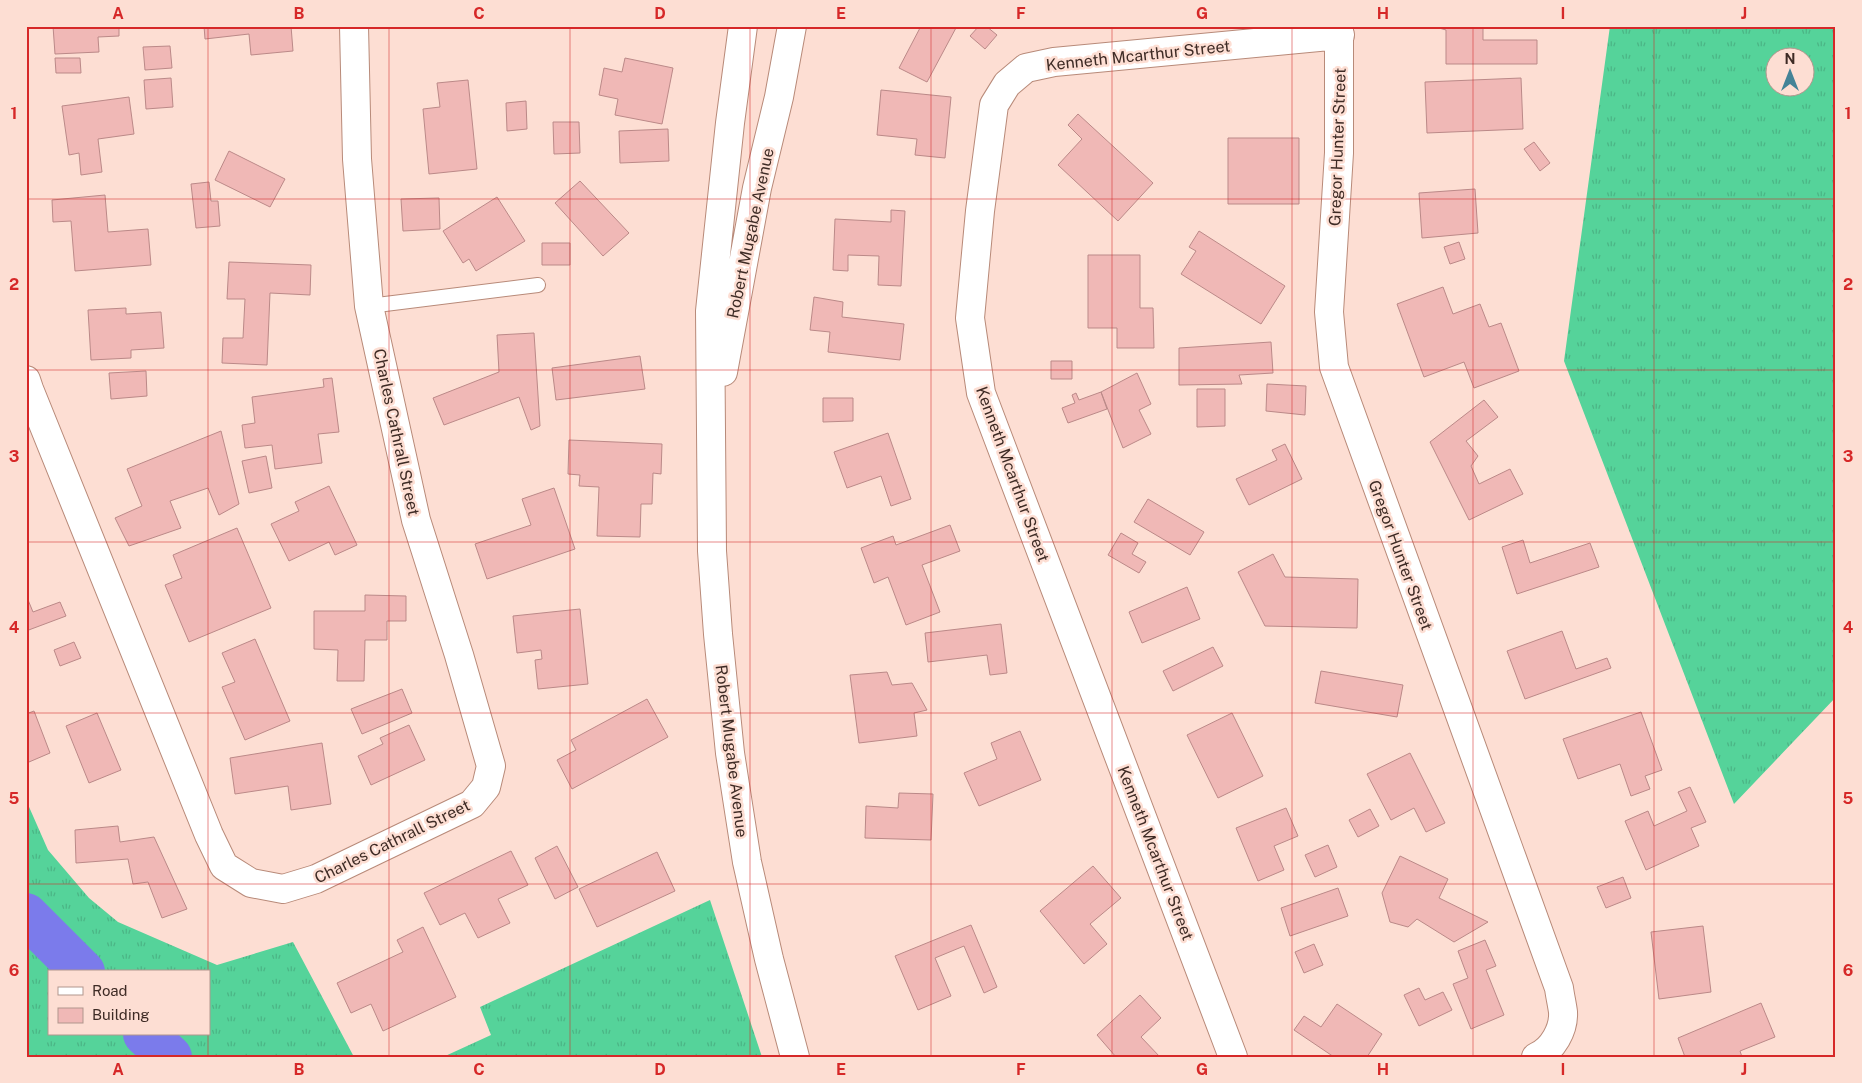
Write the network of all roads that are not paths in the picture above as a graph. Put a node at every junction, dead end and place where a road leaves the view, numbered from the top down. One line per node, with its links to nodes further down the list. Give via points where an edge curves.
1 (354, 26): 6 (street, Charles Cathrall Street, via 357,159)
2 (743, 26): 8 (street, Robert Mugabe Avenue, via 710,310)
3 (792, 26): 8 (street, Robert Mugabe Avenue, via 757,188)
4 (1339, 31): 10 (street, Kenneth Mcarthur Street, via 1054,62 1026,68 1007,84 994,105 980,211 970,318 981,393); 11 (street, Gregor Hunter Street, via 1339,153 1329,312 1334,367 1558,988 1563,1014 1558,1037)
5 (538, 285): 6 (lane)
6 (369, 306): 7 (street, Charles Cathrall Street, via 416,520 491,766 486,787 472,804 316,879 283,889 251,883 224,866)
7 (26, 380)
8 (710, 440): 9 (street, Robert Mugabe Avenue, via 712,552 730,753 747,862)
9 (795, 1057)
10 (1233, 1057)
11 (1536, 1057)

